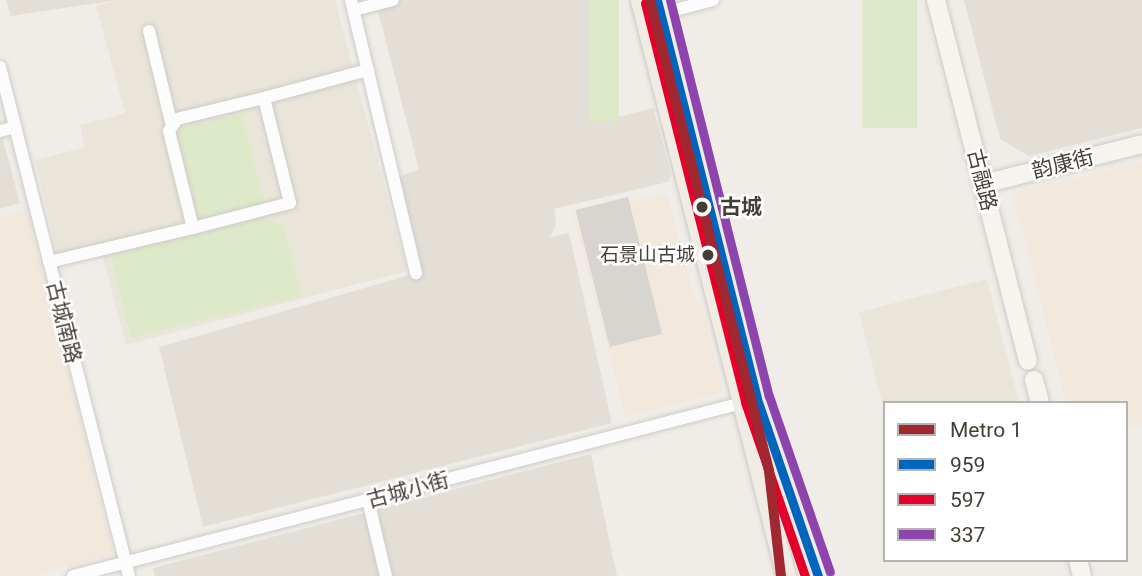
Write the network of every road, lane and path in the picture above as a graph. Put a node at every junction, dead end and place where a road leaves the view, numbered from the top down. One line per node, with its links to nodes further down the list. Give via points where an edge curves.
1 (393, 0): 5 (street)
2 (640, 0): 22 (main road)
3 (713, 0): 6 (street)
4 (936, 0): 15 (street, 古融路)
5 (353, 5): 9 (street)
6 (658, 7): 28 (main road, via 757,399)
7 (149, 31): 11 (street)
8 (0, 67): 12 (street, 古城南路)
9 (368, 70): 10 (street); 18 (street)
10 (264, 98): 11 (street, via 177,119); 16 (street, via 290,202)
11 (172, 126): 16 (street, via 169,131)
12 (16, 127): 13 (street); 17 (street, 古城南路)
13 (0, 131)
14 (1142, 144): 15 (street, 韵康街)
15 (983, 184): 19 (street, 古融路)
16 (193, 228): 17 (street)
17 (49, 262): 24 (street, 古城南路)
18 (416, 273)
19 (1028, 360)
20 (1034, 380): 21 (street)
21 (1039, 401)
22 (742, 403): 23 (street, 古城小街); 27 (main road)
23 (368, 500): 24 (street, 古城小街); 26 (street)
24 (127, 570): 25 (street, 古城小街)
25 (73, 576)
26 (386, 576)
27 (786, 576)
28 (818, 576)

